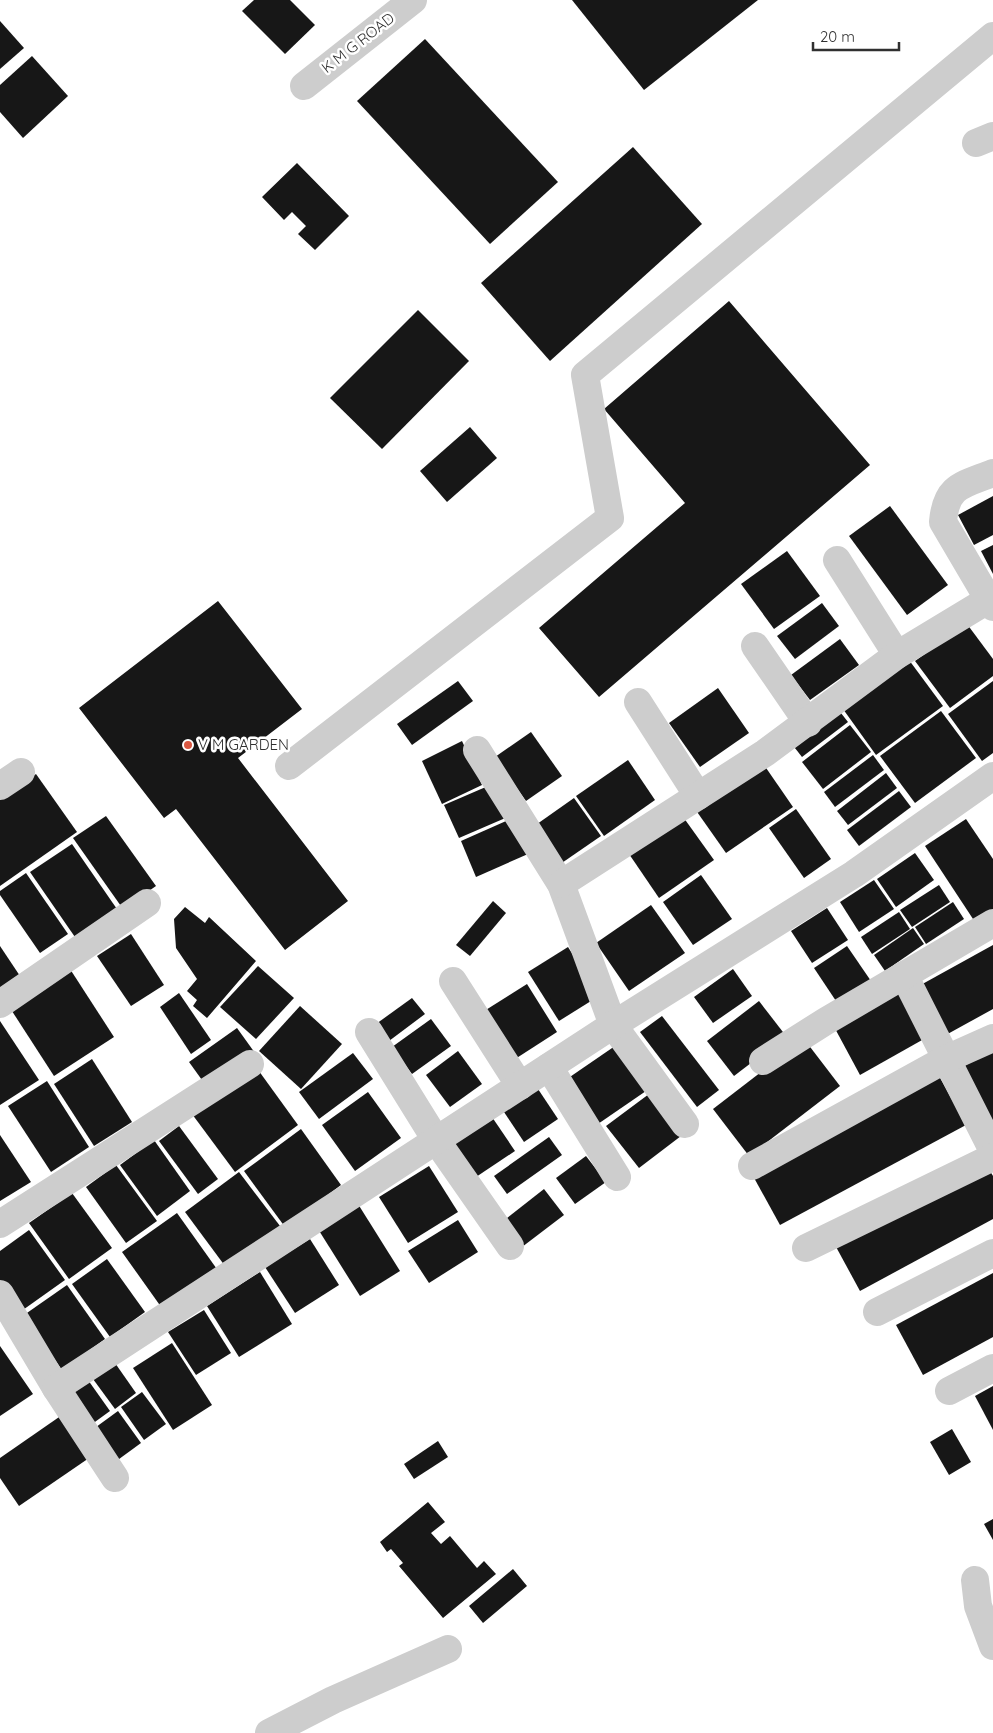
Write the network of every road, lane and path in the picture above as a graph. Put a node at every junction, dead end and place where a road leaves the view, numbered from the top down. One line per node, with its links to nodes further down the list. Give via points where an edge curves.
1 (413, 0): 3 (street, K M G ROAD)
2 (993, 36): 12 (street, via 585,375 610,518)
3 (304, 86)
4 (993, 472): 6 (street, via 954,490 944,506 942,522)
5 (837, 560): 8 (street)
6 (991, 603): 8 (street)
7 (755, 646): 10 (street)
8 (897, 655): 10 (street)
9 (638, 702): 14 (street)
10 (808, 723): 14 (street)
11 (477, 750): 15 (street)
12 (289, 766)
13 (993, 776): 21 (street, via 854,874)
14 (698, 796): 15 (street)
15 (562, 884): 21 (street)
16 (147, 903): 20 (street)
17 (993, 923): 18 (street)
18 (904, 975): 24 (street); 25 (street)
19 (453, 981): 28 (street)
20 (0, 1004)
21 (614, 1025): 27 (street); 29 (street)
22 (369, 1032): 30 (street)
23 (993, 1038): 24 (street)
24 (946, 1059): 31 (street); 33 (street)
25 (762, 1061)
26 (250, 1064): 35 (street)
27 (549, 1067): 28 (street); 34 (street)
28 (520, 1086): 30 (street)
29 (685, 1124)
30 (436, 1140): 36 (street); 42 (street)
31 (993, 1151)
32 (993, 1157): 37 (street)
33 (752, 1166)
34 (617, 1177)
35 (0, 1224)
36 (510, 1246)
37 (806, 1248)
38 (993, 1253): 40 (street)
39 (4, 1310): 42 (street)
40 (877, 1312)
41 (993, 1368): 43 (street)
42 (56, 1388): 44 (street)
43 (949, 1391)
44 (115, 1478)
45 (982, 1594): 46 (street)
46 (993, 1646)
47 (448, 1649): 48 (street, via 333,1700)
48 (269, 1733)

